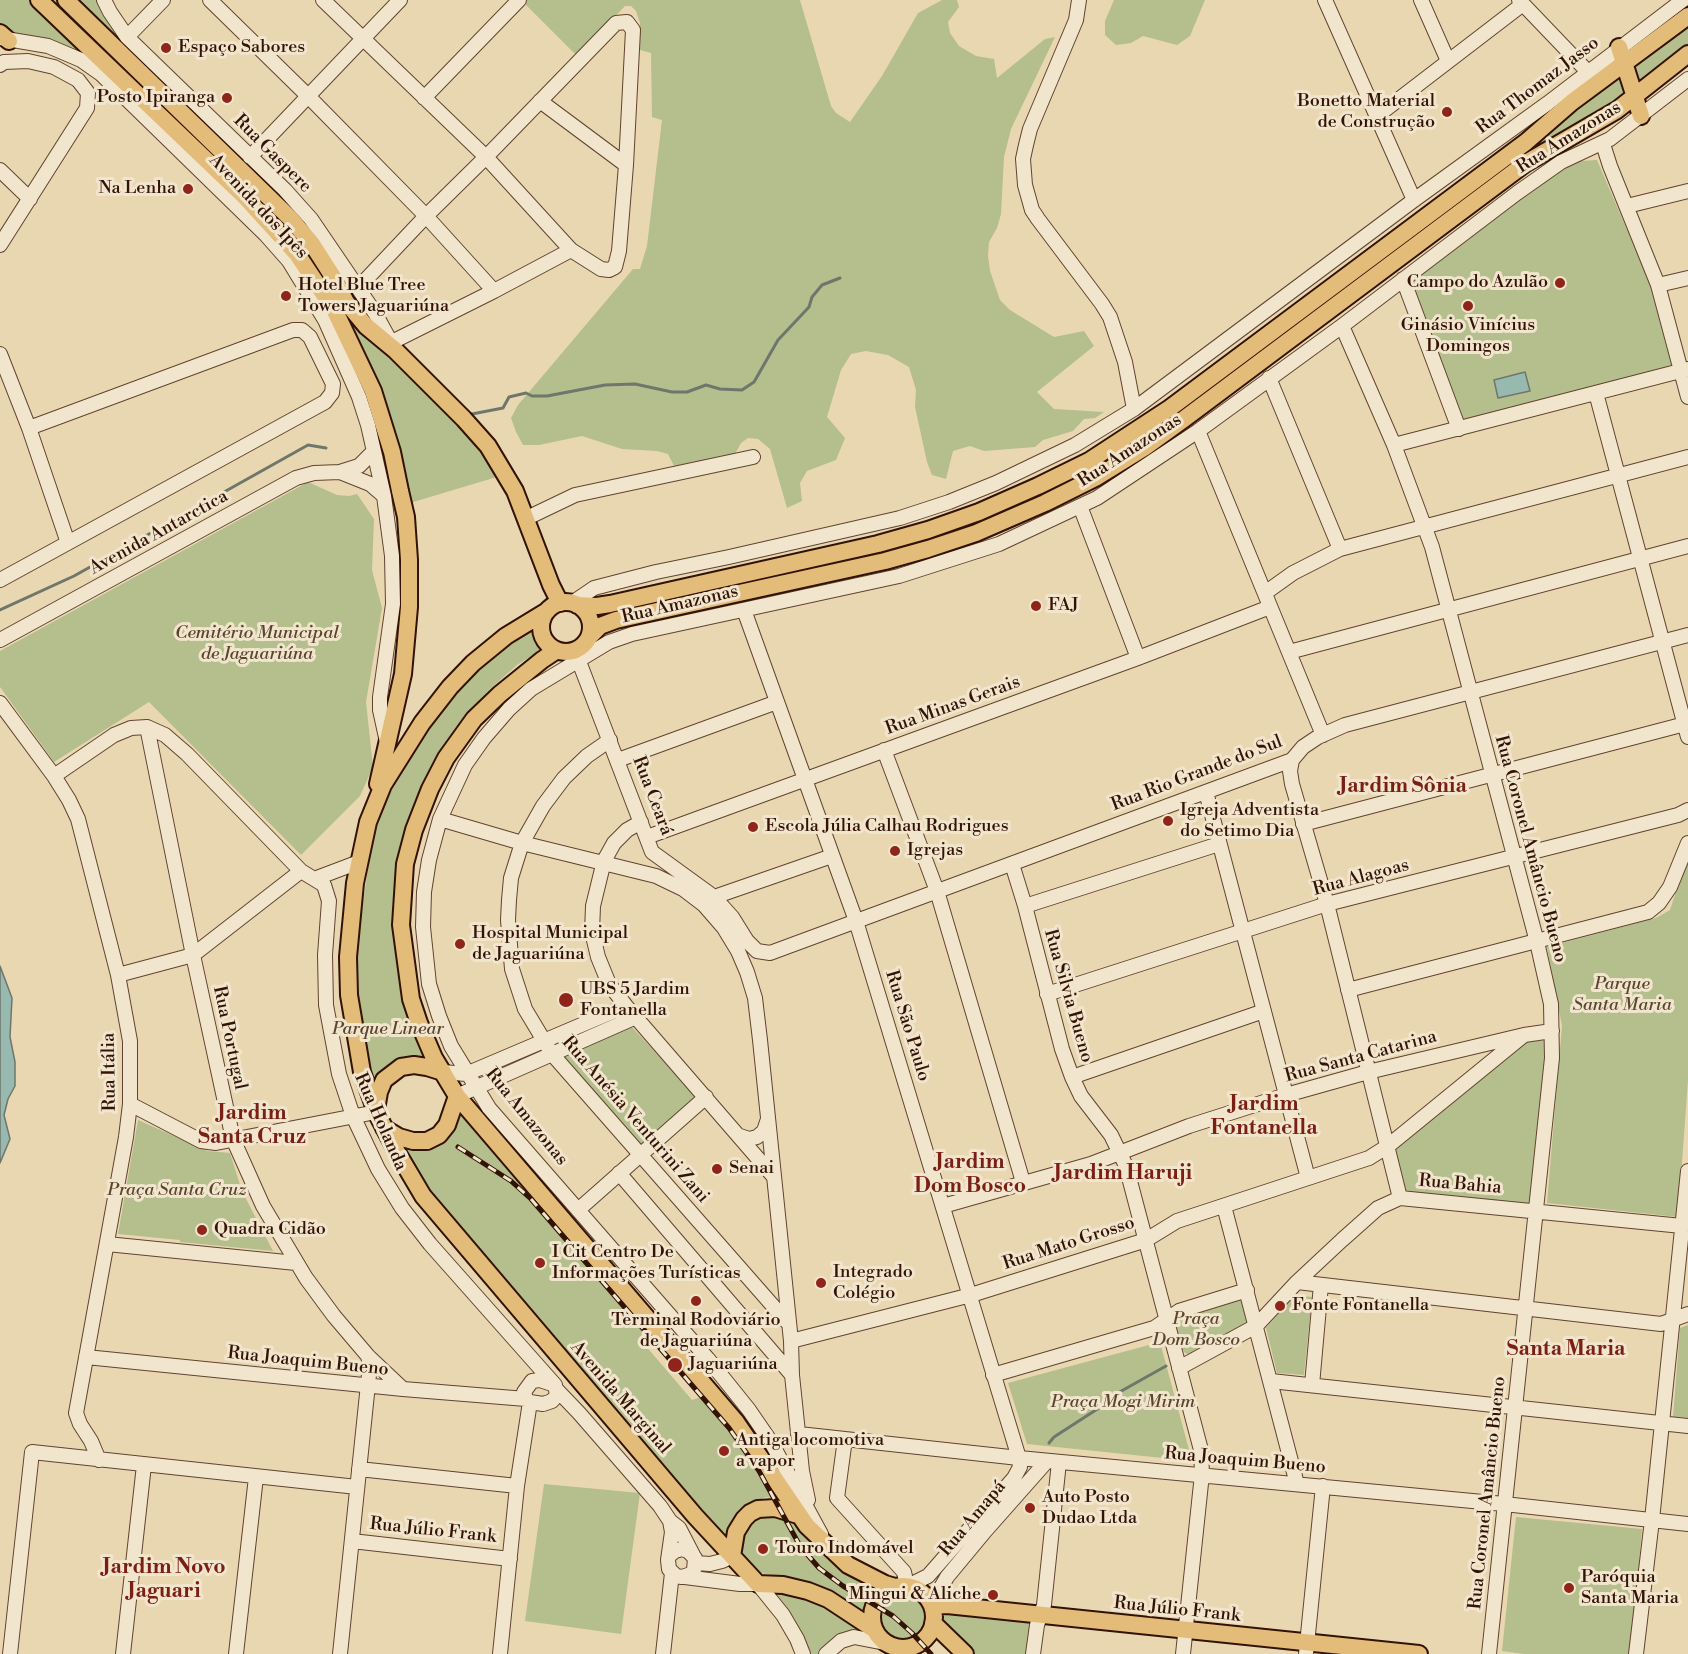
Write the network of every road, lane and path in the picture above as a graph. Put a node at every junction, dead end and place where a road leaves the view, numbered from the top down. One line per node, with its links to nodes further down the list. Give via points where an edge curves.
1 (39, 0): 89 (main road, via 246,198 319,284 351,342 383,422 409,543 409,607)
2 (66, 0): 47 (main road, via 290,218 318,252 346,302 366,326)
3 (104, 0): 15 (street, Rua Gaspere)
4 (163, 0): 15 (street)
5 (210, 0): 23 (street)
6 (323, 0): 16 (street)
7 (400, 0): 16 (street)
8 (519, 0): 25 (street)
9 (1079, 0): 53 (street, via 1076,20 1030,129 1023,159 1025,185 1032,210 1110,317 1125,362)
10 (1325, 0): 27 (street)
11 (1420, 0): 19 (street)
12 (1521, 2): 19 (street); 21 (street)
13 (1684, 13): 18 (main road)
14 (3, 37): 58 (street, Avenida dos Ipês, via 48,46 81,60 101,74 274,244 325,320 359,397)
15 (127, 37): 30 (street, Rua Gaspere)
16 (363, 39): 23 (street); 25 (street)
17 (1688, 54): 24 (main road)
18 (1622, 55): 21 (street, Rua Thomaz Jasso); 24 (main road); 74 (main road, via 1526,142 1170,408 1089,461 979,512 908,536 610,604)
19 (1448, 61): 27 (street)
20 (0, 65): 35 (street, via 28,61 54,67 78,80 88,93 87,108)
21 (1588, 72): 36 (street, Rua Thomaz Jasso)
22 (1688, 79): 28 (street, Rua Amazonas)
23 (308, 96): 30 (street); 38 (street)
24 (1635, 96): 28 (main road); 79 (main road, via 1526,163 1168,431 1087,482 986,529 928,549 616,620 600,626)
25 (424, 98): 31 (street)
26 (540, 101): 31 (street); 32 (street); 32 (street, via 616,23 627,22 633,30)
27 (1377, 116): 36 (street)
28 (1641, 116): 29 (street, Rua Amazonas)
29 (1603, 144): 37 (street); 42 (street, Rua Amazonas, via 1561,162)
30 (250, 157): 44 (street, Rua Gaspere, via 311,219)
31 (486, 157): 38 (street); 40 (street)
32 (626, 165): 40 (street, via 615,267 601,269)
33 (0, 170): 35 (street)
34 (1688, 191): 37 (street)
35 (30, 199): 39 (street)
36 (1414, 200): 53 (street, Rua Thomaz Jasso)
37 (1627, 206): 43 (street)
38 (426, 216): 44 (street); 45 (street)
39 (0, 245)
40 (571, 250): 45 (street)
41 (1688, 278): 43 (street)
42 (1403, 279): 46 (street, Rua Amazonas); 55 (street)
43 (1658, 285): 49 (street)
44 (358, 288): 47 (street, Rua Gaspere)
45 (494, 291): 47 (street)
46 (1342, 326): 50 (street, Rua Amazonas); 57 (street, Rua Coronel Amâncio Bueno)
47 (391, 345): 66 (main road, via 488,446)
48 (0, 354): 54 (street)
49 (1684, 370): 51 (street); 52 (street)
50 (1269, 378): 56 (street, Rua Amazonas); 70 (street)
51 (1596, 393): 55 (street); 63 (street)
52 (1688, 397)
53 (1134, 409): 74 (street, Rua Thomaz Jasso, via 1048,459 949,502 900,518 605,585)
54 (29, 428): 68 (street); 68 (street, via 293,330 302,330 310,337 333,384 325,402)
55 (1459, 429): 57 (street)
56 (1198, 431): 65 (street, Rua Amazonas); 73 (street)
57 (1394, 445): 67 (street, Rua Coronel Amâncio Bueno)
58 (374, 451): 61 (street, Avenida dos Ipês); 62 (street, Avenida Antarctica)
59 (753, 457): 66 (street, via 575,495)
60 (1688, 457): 63 (street)
61 (377, 466): 62 (street, via 366,474); 64 (street, Avenida dos Ipês)
62 (347, 474): 64 (street, via 370,484); 80 (street, Avenida Antarctica, via 314,473 296,478)
63 (1618, 476): 67 (street); 71 (street)
64 (384, 496): 95 (street, Avenida dos Ipês, via 393,604 380,710)
65 (1080, 506): 77 (street, Rua Amazonas, via 999,544 951,561); 85 (street)
66 (527, 518): 74 (main road, via 551,585)
67 (1424, 527): 70 (street); 76 (street, Rua Coronel Amâncio Bueno)
68 (68, 543): 72 (street)
69 (1688, 546): 71 (street)
70 (1340, 549): 73 (street, via 1293,573)
71 (1640, 559): 76 (street); 81 (street)
72 (0, 580)
73 (1265, 593): 75 (street)
74 (564, 605): 79 (main road, via 584,610 589,617); 82 (main road, via 541,627 542,636); 90 (main road, via 506,636 473,663)
75 (1270, 607): 83 (street); 85 (street, Rua Minas Gerais)
76 (1448, 609): 83 (street); 86 (street, Rua Coronel Amâncio Bueno)
77 (744, 610): 84 (street, Rua Amazonas, via 632,634); 87 (street, Rua São Paulo)
78 (1688, 635): 81 (street, Rua Rio Grande do Sul)
79 (590, 636): 84 (main road)
80 (0, 640)
81 (1662, 642): 86 (street, Rua Rio Grande do Sul); 92 (street)
82 (556, 650): 84 (main road); 139 (main road, via 474,719 446,758 414,830 402,898 405,958 411,999)
83 (1289, 652): 93 (street)
84 (577, 656): 94 (street, Rua Ceará); 104 (street, Rua Amazonas, via 509,709 484,738 465,765)
85 (1138, 658): 96 (street, Rua Minas Gerais)
86 (1470, 692): 93 (street, Rua Rio Grande do Sul, via 1345,725); 99 (street, Rua Coronel Amâncio Bueno)
87 (777, 702): 97 (street); 101 (street, Rua São Paulo)
88 (0, 703): 100 (street, Rua Itália)
89 (395, 714): 90 (main road); 95 (main road)
90 (423, 722): 105 (main road, via 383,785)
91 (147, 727): 100 (street, via 114,735); 117 (street, via 165,735 187,754); 128 (street, Rua Portugal)
92 (1686, 731): 99 (street)
93 (1323, 735): 98 (street, Rua Rio Grande do Sul, via 1303,747)
94 (610, 740): 97 (street, Rua Ceará); 109 (street, Rua Anésia Venturini Zani, via 564,778)
95 (388, 744): 105 (main road)
96 (884, 750): 101 (street, Rua Minas Gerais); 120 (street)
97 (618, 760): 106 (street, Rua Ceará)
98 (1292, 760): 102 (street, Rua Rio Grande do Sul); 107 (street, via 1292,784)
99 (1492, 775): 107 (street); 113 (street, Rua Coronel Amâncio Bueno)
100 (54, 776): 129 (street, Rua Itália, via 78,819)
101 (805, 779): 108 (street, Rua Minas Gerais); 112 (street, Rua São Paulo)
102 (1206, 792): 111 (street); 116 (street, Rua Rio Grande do Sul)
103 (1688, 810): 113 (street, Rua Alagoas, via 1678,816)
104 (440, 819): 109 (street); 141 (street, Rua Amazonas, via 424,892 424,937 429,984 451,1046)
105 (368, 822): 115 (main road)
106 (641, 822): 108 (street, Rua Ceará); 114 (street, via 614,843)
107 (1304, 825): 122 (street)
108 (647, 837): 121 (street, Rua Ceará, via 652,852)
109 (522, 843): 114 (street); 137 (street, Rua Anésia Venturini Zani, via 509,900 512,969 525,1009)
110 (1688, 843): 126 (street, via 1670,887 1648,912)
111 (1219, 844): 123 (street); 125 (street)
112 (832, 856): 121 (street); 124 (street, Rua São Paulo)
113 (1514, 857): 122 (street, Rua Alagoas); 126 (street, Rua Coronel Amâncio Bueno)
114 (604, 861): 132 (street, via 593,906 592,932 609,984); 150 (street, via 656,876 682,889 704,905 724,928 738,951 755,998)
115 (359, 862): 118 (street); 119 (main road)
116 (1012, 864): 120 (street, Rua Rio Grande do Sul); 123 (street, Rua Silvia Bueno)
117 (301, 871): 118 (street); 128 (street)
118 (319, 882): 119 (street, via 346,878); 149 (street, Rua Holanda, via 329,902 326,1005 339,1074)
119 (355, 883): 148 (main road, via 348,957 349,995 362,1072)
120 (937, 891): 124 (street, Rua Rio Grande do Sul); 161 (street)
121 (714, 897): 127 (street, Rua Ceará)
122 (1327, 904): 125 (street, Rua Alagoas); 130 (street)
123 (1025, 906): 131 (street, Rua Silvia Bueno)
124 (856, 921): 127 (street, Rua Rio Grande do Sul, via 770,953); 163 (street, Rua São Paulo)
125 (1242, 931): 131 (street, Rua Alagoas); 133 (street)
126 (1537, 942): 130 (street); 135 (street, Rua Coronel Amâncio Bueno, via 1551,1004)
127 (757, 951)
128 (193, 955): 129 (street); 153 (street, Rua Portugal)
129 (118, 975): 147 (street, Rua Itália, via 130,1041)
130 (1348, 990): 140 (street)
131 (1047, 994): 142 (street, Rua Silvia Bueno)
132 (626, 1006): 134 (street); 137 (street)
133 (1264, 1011): 142 (street); 144 (street)
134 (636, 1017): 138 (street); 146 (street)
135 (1552, 1031): 136 (street, Rua Santa Catarina); 166 (street, Rua Coronel Amâncio Bueno)
136 (1524, 1035): 140 (street, Rua Santa Catarina); 154 (street, Rua Mato Grosso)
137 (544, 1041): 138 (street, Rua Anésia Venturini Zani); 141 (street)
138 (552, 1054): 143 (street); 156 (street, Rua Anésia Venturini Zani)
139 (443, 1072): 141 (street); 145 (main road); 148 (main road, via 414,1065 401,1067 384,1080)
140 (1368, 1072): 144 (street, Rua Santa Catarina); 154 (street)
141 (466, 1074): 143 (street, Rua Amazonas)
142 (1072, 1077): 155 (street, Rua Silvia Bueno)
143 (475, 1088): 145 (street); 165 (street, Rua Amazonas)
144 (1286, 1095): 155 (street, Rua Santa Catarina); 160 (street)
145 (457, 1096): 151 (main road, via 447,1125 427,1141 413,1142); 215 (main road, via 736,1422)
146 (706, 1097): 152 (street); 156 (street)
147 (130, 1104): 153 (street, via 201,1140 216,1143); 169 (street, Rua Itália)
148 (376, 1112): 149 (street); 151 (main road)
149 (353, 1116): 153 (street); 184 (street, Rua Holanda, via 402,1208)
150 (768, 1118): 152 (street, via 758,1137); 159 (street)
151 (384, 1128): 223 (main road, Avenida Marginal, via 423,1196)
152 (740, 1136): 159 (street)
153 (233, 1139): 170 (street, Rua Portugal, via 263,1206)
154 (1388, 1146): 160 (street, Rua Mato Grosso, via 1369,1158); 162 (street)
155 (1119, 1152): 161 (street, Rua Santa Catarina); 168 (street, Rua Silvia Bueno)
156 (640, 1154): 158 (street); 174 (street, Rua Anésia Venturini Zani)
157 (1688, 1171): 167 (street)
158 (619, 1173): 165 (street); 188 (street)
159 (774, 1176): 173 (street)
160 (1308, 1178): 164 (street, Rua Mato Grosso)
161 (1023, 1182): 163 (street, Rua Santa Catarina)
162 (1400, 1198): 166 (street, Rua Bahia); 171 (street, Rua Bahia, via 1378,1208)
163 (943, 1206): 176 (street, Rua São Paulo)
164 (1224, 1206): 168 (street, Rua Mato Grosso, via 1177,1221); 175 (street)
165 (578, 1210): 218 (street, Rua Amazonas, via 750,1410)
166 (1536, 1211): 167 (street, Rua Bahia); 177 (street, Rua Coronel Amâncio Bueno)
167 (1685, 1225): 180 (street)
168 (1146, 1240): 176 (street, Rua Mato Grosso); 179 (street, Rua Silvia Bueno)
169 (107, 1244): 170 (street); 186 (street, Rua Itália)
170 (296, 1263): 185 (street, Rua Portugal)
171 (1297, 1282): 172 (street); 182 (street, Rua Bahia)
172 (1321, 1285): 177 (street); 192 (street)
173 (785, 1286): 174 (street); 181 (street)
174 (758, 1289): 181 (street, Rua Anésia Venturini Zani)
175 (1247, 1290): 179 (street, via 1179,1311); 182 (street)
176 (971, 1295): 183 (street, Rua Mato Grosso); 189 (street, Rua São Paulo)
177 (1526, 1309): 180 (street, via 1661,1324); 197 (street, Rua Coronel Amâncio Bueno)
178 (1688, 1314): 180 (street)
179 (1167, 1321): 187 (street, Rua Silvia Bueno); 189 (street)
180 (1673, 1321): 199 (street)
181 (788, 1323): 183 (street)
182 (1256, 1326): 187 (street, Rua Bahia); 191 (street)
183 (791, 1341): 188 (street)
184 (516, 1342): 190 (street, via 532,1369); 194 (street)
185 (368, 1356): 193 (street); 195 (street, Rua Portugal)
186 (87, 1357): 193 (street, Rua Joaquim Bueno); 204 (street, Rua Itália, via 76,1413)
187 (1179, 1368): 208 (street, Rua Silvia Bueno, via 1201,1450)
188 (792, 1375): 201 (street)
189 (993, 1375): 203 (street, Rua São Paulo)
190 (532, 1381): 194 (street); 196 (street, via 524,1392)
191 (1270, 1381): 192 (street); 210 (street)
192 (1312, 1385): 197 (street)
193 (368, 1386): 195 (street, Rua Joaquim Bueno); 207 (street)
194 (556, 1387): 196 (street, via 552,1401); 198 (street)
195 (403, 1389): 196 (street, Rua Joaquim Bueno)
196 (533, 1402): 198 (street, Rua Joaquim Bueno); 211 (street)
197 (1516, 1407): 199 (street); 214 (street, Rua Coronel Amâncio Bueno)
198 (579, 1413): 217 (street)
199 (1662, 1423): 200 (street); 216 (street)
200 (1688, 1426)
201 (799, 1434): 202 (street, Rua Joaquim Bueno); 218 (street, via 806,1493)
202 (844, 1438): 203 (street, Rua Joaquim Bueno); 228 (street, via 837,1497 904,1572)
203 (1019, 1458): 205 (street, Rua Joaquim Bueno); 228 (street, Rua Amapá, via 1020,1467 1014,1478 928,1576)
204 (99, 1460): 206 (street); 234 (street, via 32,1452)
205 (1053, 1461): 208 (street, Rua Joaquim Bueno); 229 (street, Rua Amapá, via 947,1577); 230 (street)
206 (144, 1465): 209 (street); 235 (street)
207 (359, 1469): 211 (street); 213 (street)
208 (1202, 1474): 210 (street, Rua Joaquim Bueno); 231 (street, Rua Silvia Bueno)
209 (256, 1477): 213 (street); 236 (street)
210 (1297, 1484): 212 (street, Rua Joaquim Bueno)
211 (517, 1486): 224 (street)
212 (1323, 1486): 214 (street, Rua Joaquim Bueno); 233 (street)
213 (357, 1488): 220 (street)
214 (1504, 1504): 216 (street, Rua Joaquim Bueno); 246 (street, Rua Coronel Amâncio Bueno)
215 (798, 1515): 221 (main road); 223 (main road, via 775,1508 750,1513 736,1532)
216 (1652, 1520): 219 (street, Rua Joaquim Bueno); 247 (street)
217 (670, 1521): 222 (street); 225 (street, via 686,1538)
218 (814, 1522): 221 (street, Rua Amazonas)
219 (1688, 1524)
220 (352, 1541): 224 (street, Rua Júlio Frank); 237 (street)
221 (830, 1549): 228 (main road, via 849,1565 885,1584)
222 (670, 1555): 225 (street, via 682,1550); 226 (street, via 668,1565)
223 (732, 1556): 225 (street, via 710,1564); 227 (main road, Avenida Marginal)
224 (510, 1559): 238 (street)
225 (694, 1559): 226 (street, via 694,1570)
226 (679, 1575): 227 (street); 239 (street)
227 (758, 1584): 232 (main road, via 783,1585 828,1599); 240 (street, via 783,1615)
228 (903, 1587): 229 (main road, via 922,1593); 232 (main road, via 882,1594 873,1608 872,1617)
229 (932, 1611): 230 (main road, Rua Júlio Frank, via 947,1605); 232 (main road, via 927,1636 921,1642 914,1646); 242 (main road)
230 (1041, 1615): 231 (main road, Rua Júlio Frank); 243 (street)
231 (1186, 1631): 233 (main road, Rua Júlio Frank); 244 (street, Rua Silvia Bueno)
232 (890, 1644): 241 (street, via 854,1637 841,1641)
233 (1306, 1649): 245 (main road, Rua Júlio Frank)
234 (10, 1654)
235 (123, 1654)
236 (236, 1654)
237 (340, 1654)
238 (500, 1654)
239 (663, 1654)
240 (803, 1654)
241 (826, 1654)
242 (965, 1654)
243 (1033, 1654)
244 (1183, 1654)
245 (1419, 1654)
246 (1489, 1654)
247 (1636, 1654)

